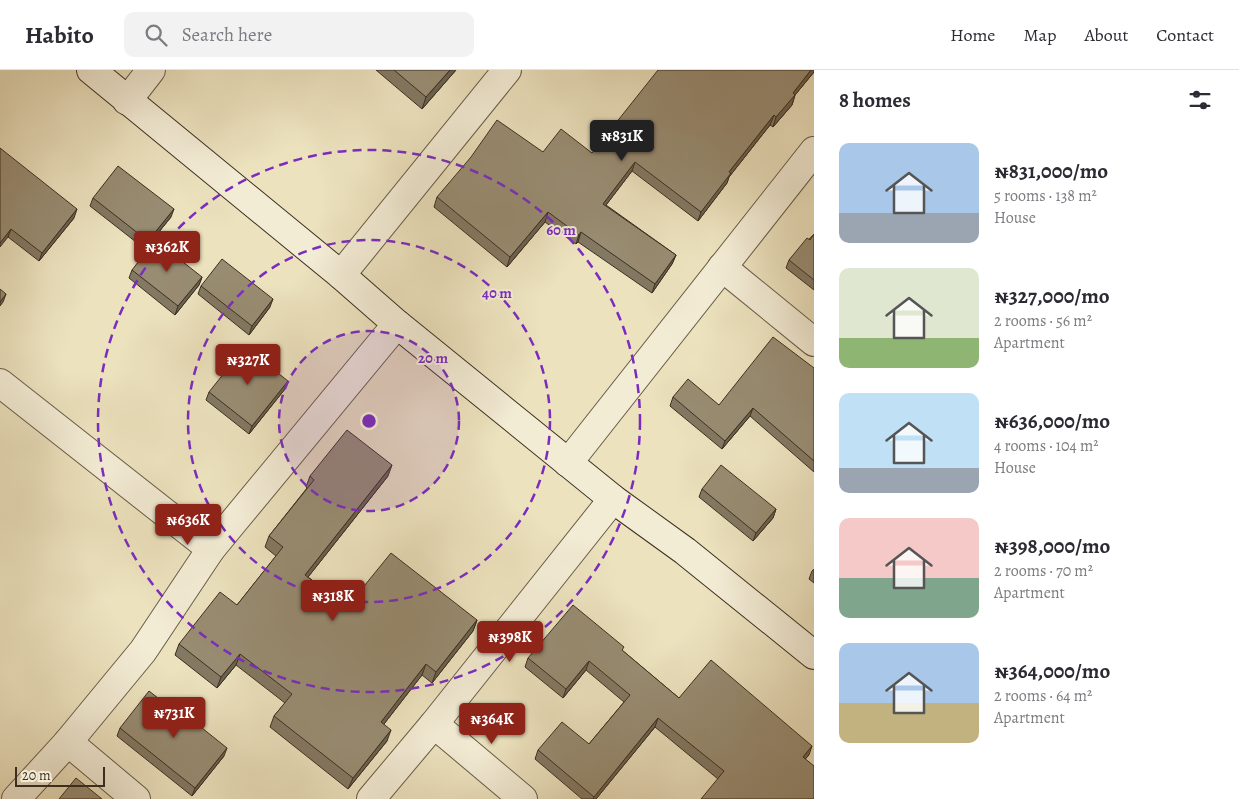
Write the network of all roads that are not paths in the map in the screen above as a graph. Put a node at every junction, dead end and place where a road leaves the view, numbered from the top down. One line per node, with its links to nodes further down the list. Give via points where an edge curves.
1 (91, 70): 4 (street)
2 (151, 70): 4 (street)
3 (507, 70): 7 (street)
4 (127, 101): 7 (street)
5 (814, 151): 6 (street)
6 (722, 268): 9 (street); 11 (street)
7 (342, 275): 8 (street)
8 (397, 324): 11 (street); 13 (street)
9 (814, 342)
10 (0, 384): 13 (street)
11 (568, 463): 12 (street)
12 (613, 499): 14 (street); 15 (street)
13 (211, 549): 16 (street, via 143,651)
14 (814, 654)
15 (434, 724): 19 (street); 20 (street)
16 (68, 742): 17 (street); 18 (street)
17 (16, 799)
18 (136, 799)
19 (371, 799)
20 (523, 799)

